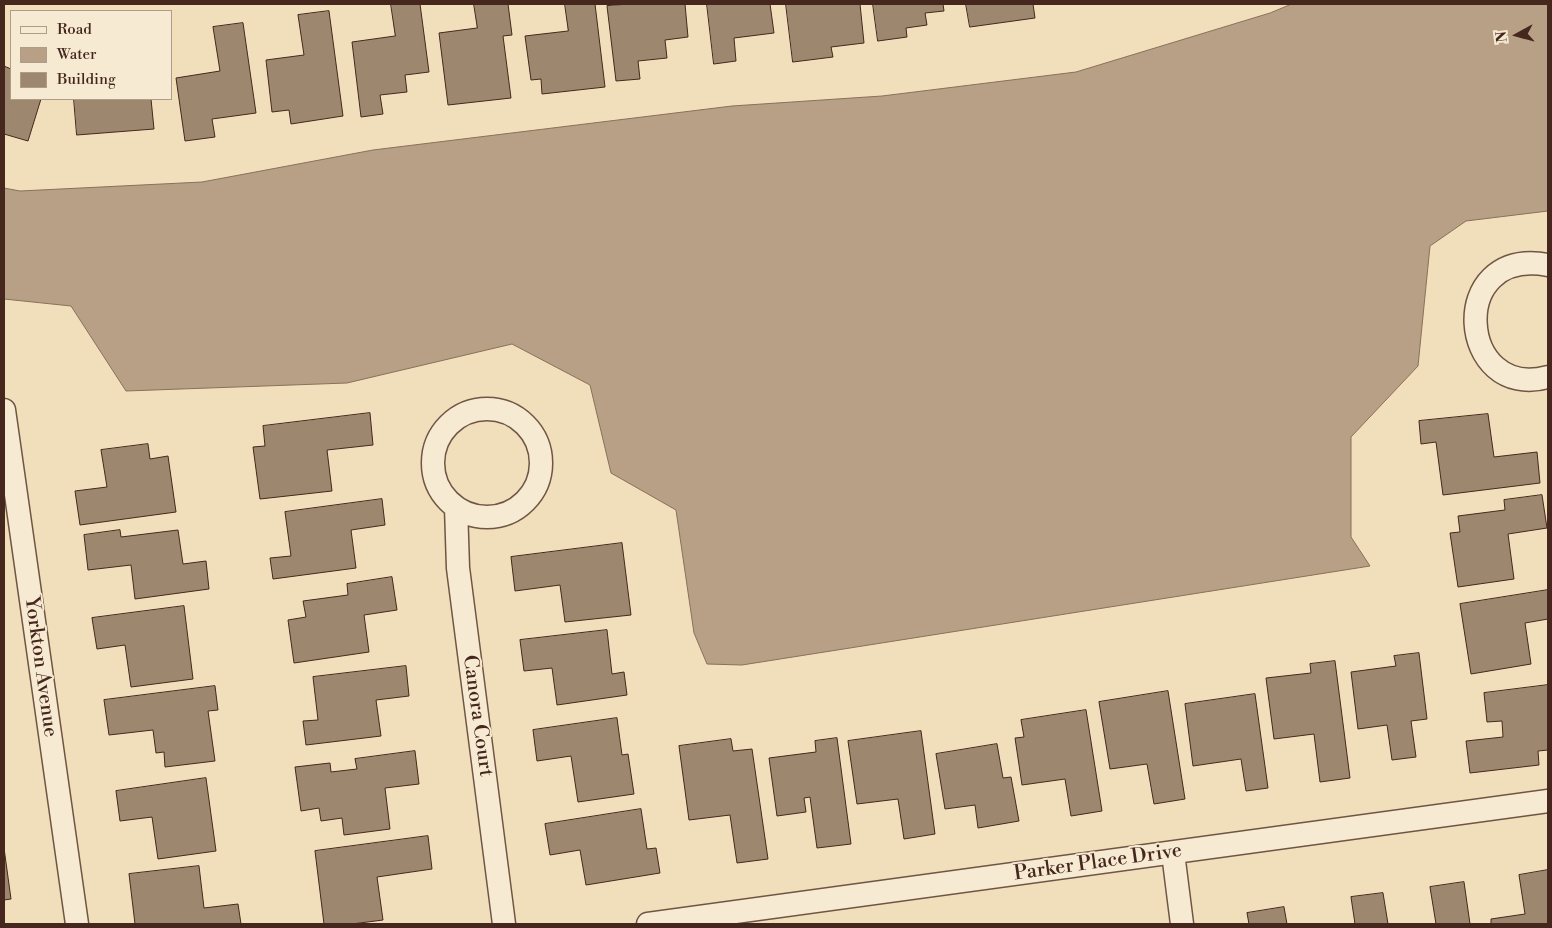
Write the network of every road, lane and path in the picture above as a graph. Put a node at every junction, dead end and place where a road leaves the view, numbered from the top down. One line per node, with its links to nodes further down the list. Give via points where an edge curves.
1 (1548, 265): 2 (street, via 1534,262 1516,265 1500,273 1486,286 1477,302 1474,320 1477,339 1486,357 1501,371 1520,378)
2 (1548, 377)
3 (4, 410): 7 (street, Yorkton Avenue)
4 (456, 507): 4 (street, via 473,515 492,516 510,512 525,501 541,468 539,450 532,433 519,419 504,411 488,408 471,411 455,419 444,431 436,446 433,463 436,480); 8 (street, Canora Court, via 458,568)
5 (1548, 802): 6 (street, Parker Place Drive)
6 (1173, 853): 9 (street, Parker Place Drive); 10 (street)
7 (77, 924)
8 (504, 924)
9 (648, 924)
10 (1182, 924)

